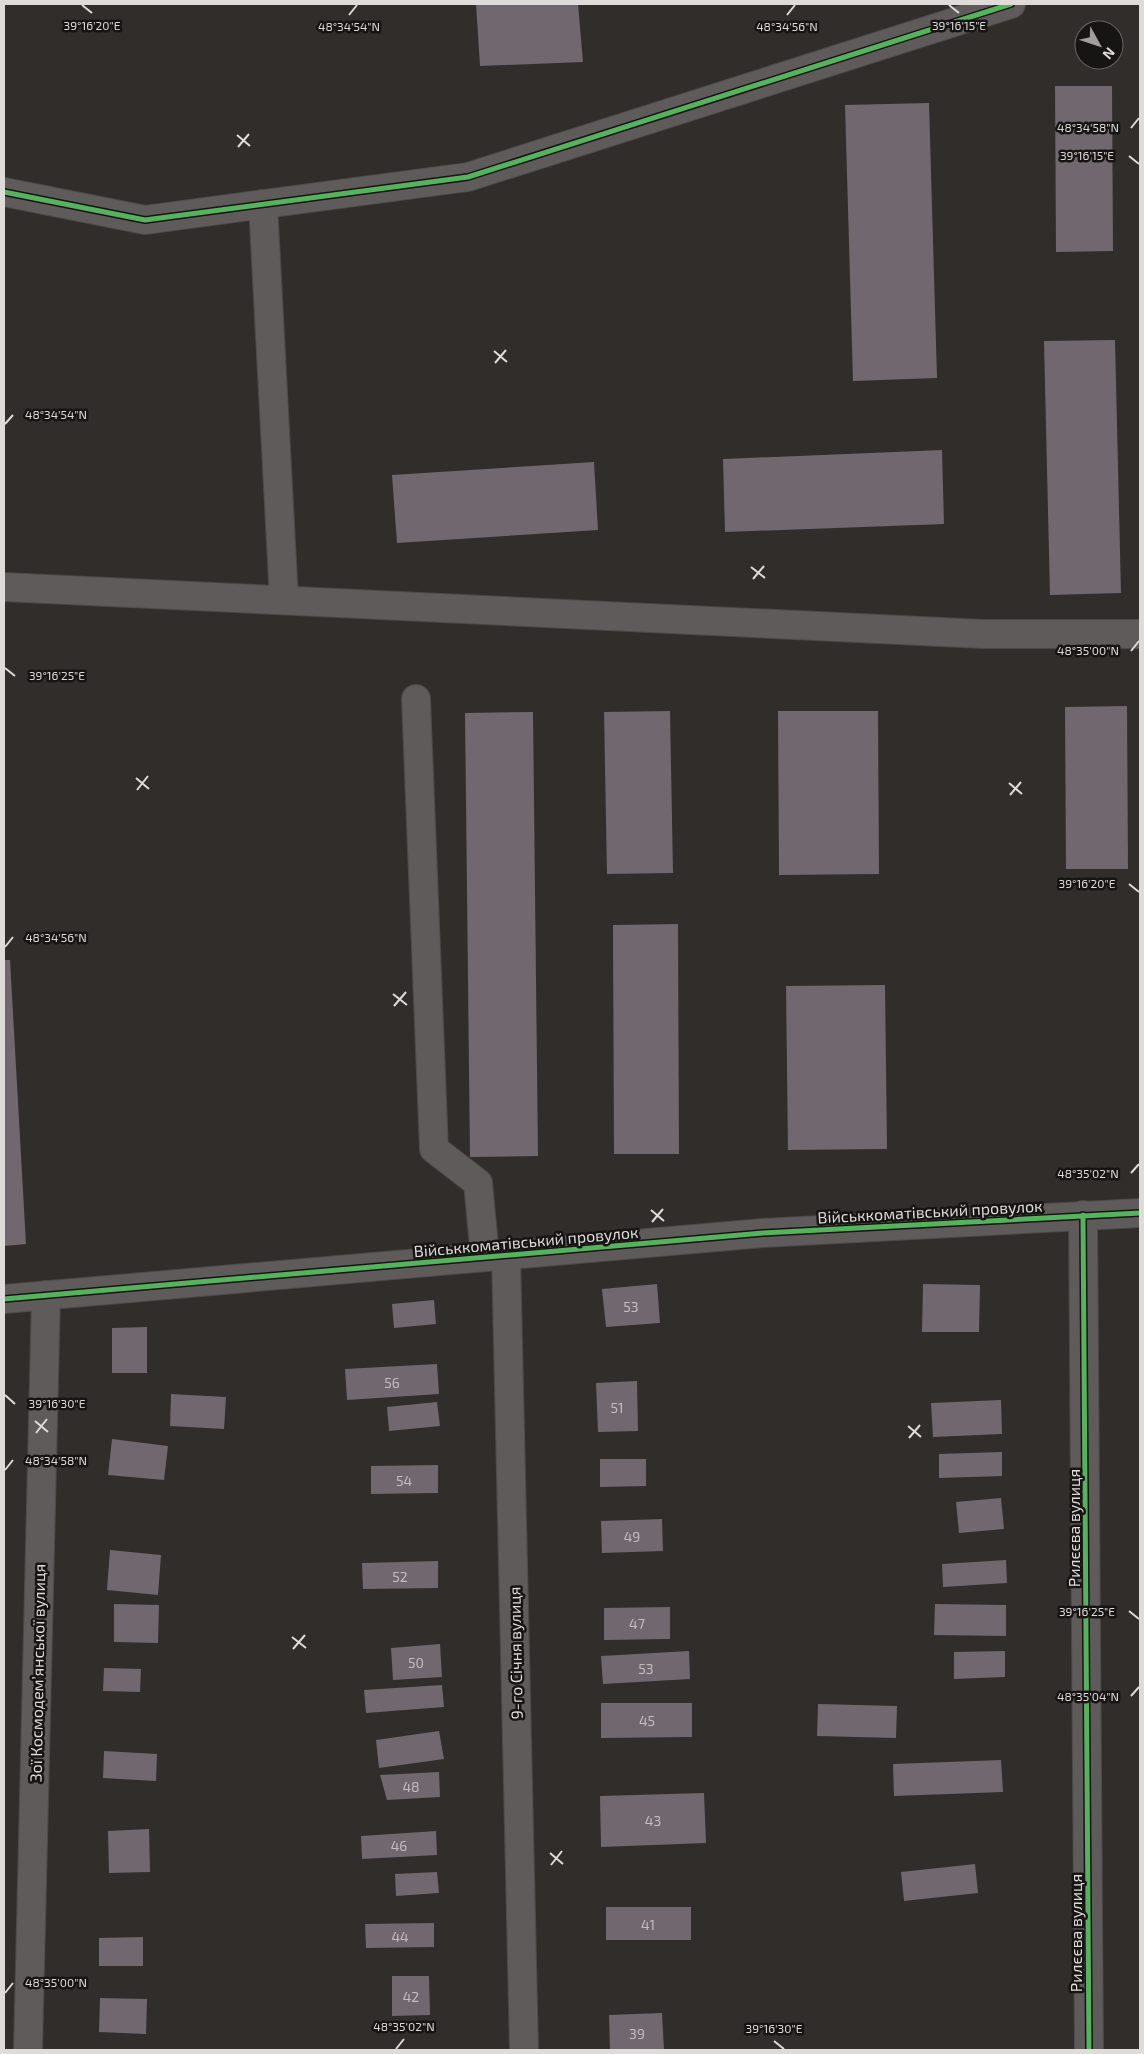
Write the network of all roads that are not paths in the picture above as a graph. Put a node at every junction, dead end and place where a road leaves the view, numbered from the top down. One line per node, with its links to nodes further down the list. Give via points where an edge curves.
1 (1011, 4): 3 (street, via 468,177)
2 (4, 192): 3 (street, via 146,220)
3 (263, 204): 5 (street)
4 (4, 586): 5 (street)
5 (284, 600): 6 (street, via 974,634)
6 (1140, 634)
7 (416, 699): 10 (street, 9-го Січня вулиця, via 434,1149 478,1183)
8 (1140, 1213): 9 (street, Військкоматівський провулок)
9 (1083, 1215): 10 (street, Військкоматівський провулок, via 763,1233); 15 (street, Рилєєва вулиця)
10 (495, 1256): 11 (street, Військкоматівський провулок); 14 (street, 9-го Січня вулиця)
11 (46, 1296): 12 (street, Військкоматівський провулок); 13 (street, Зої Космодем’янської вулиця)
12 (4, 1299)
13 (28, 2050)
14 (524, 2050)
15 (1088, 2050)

